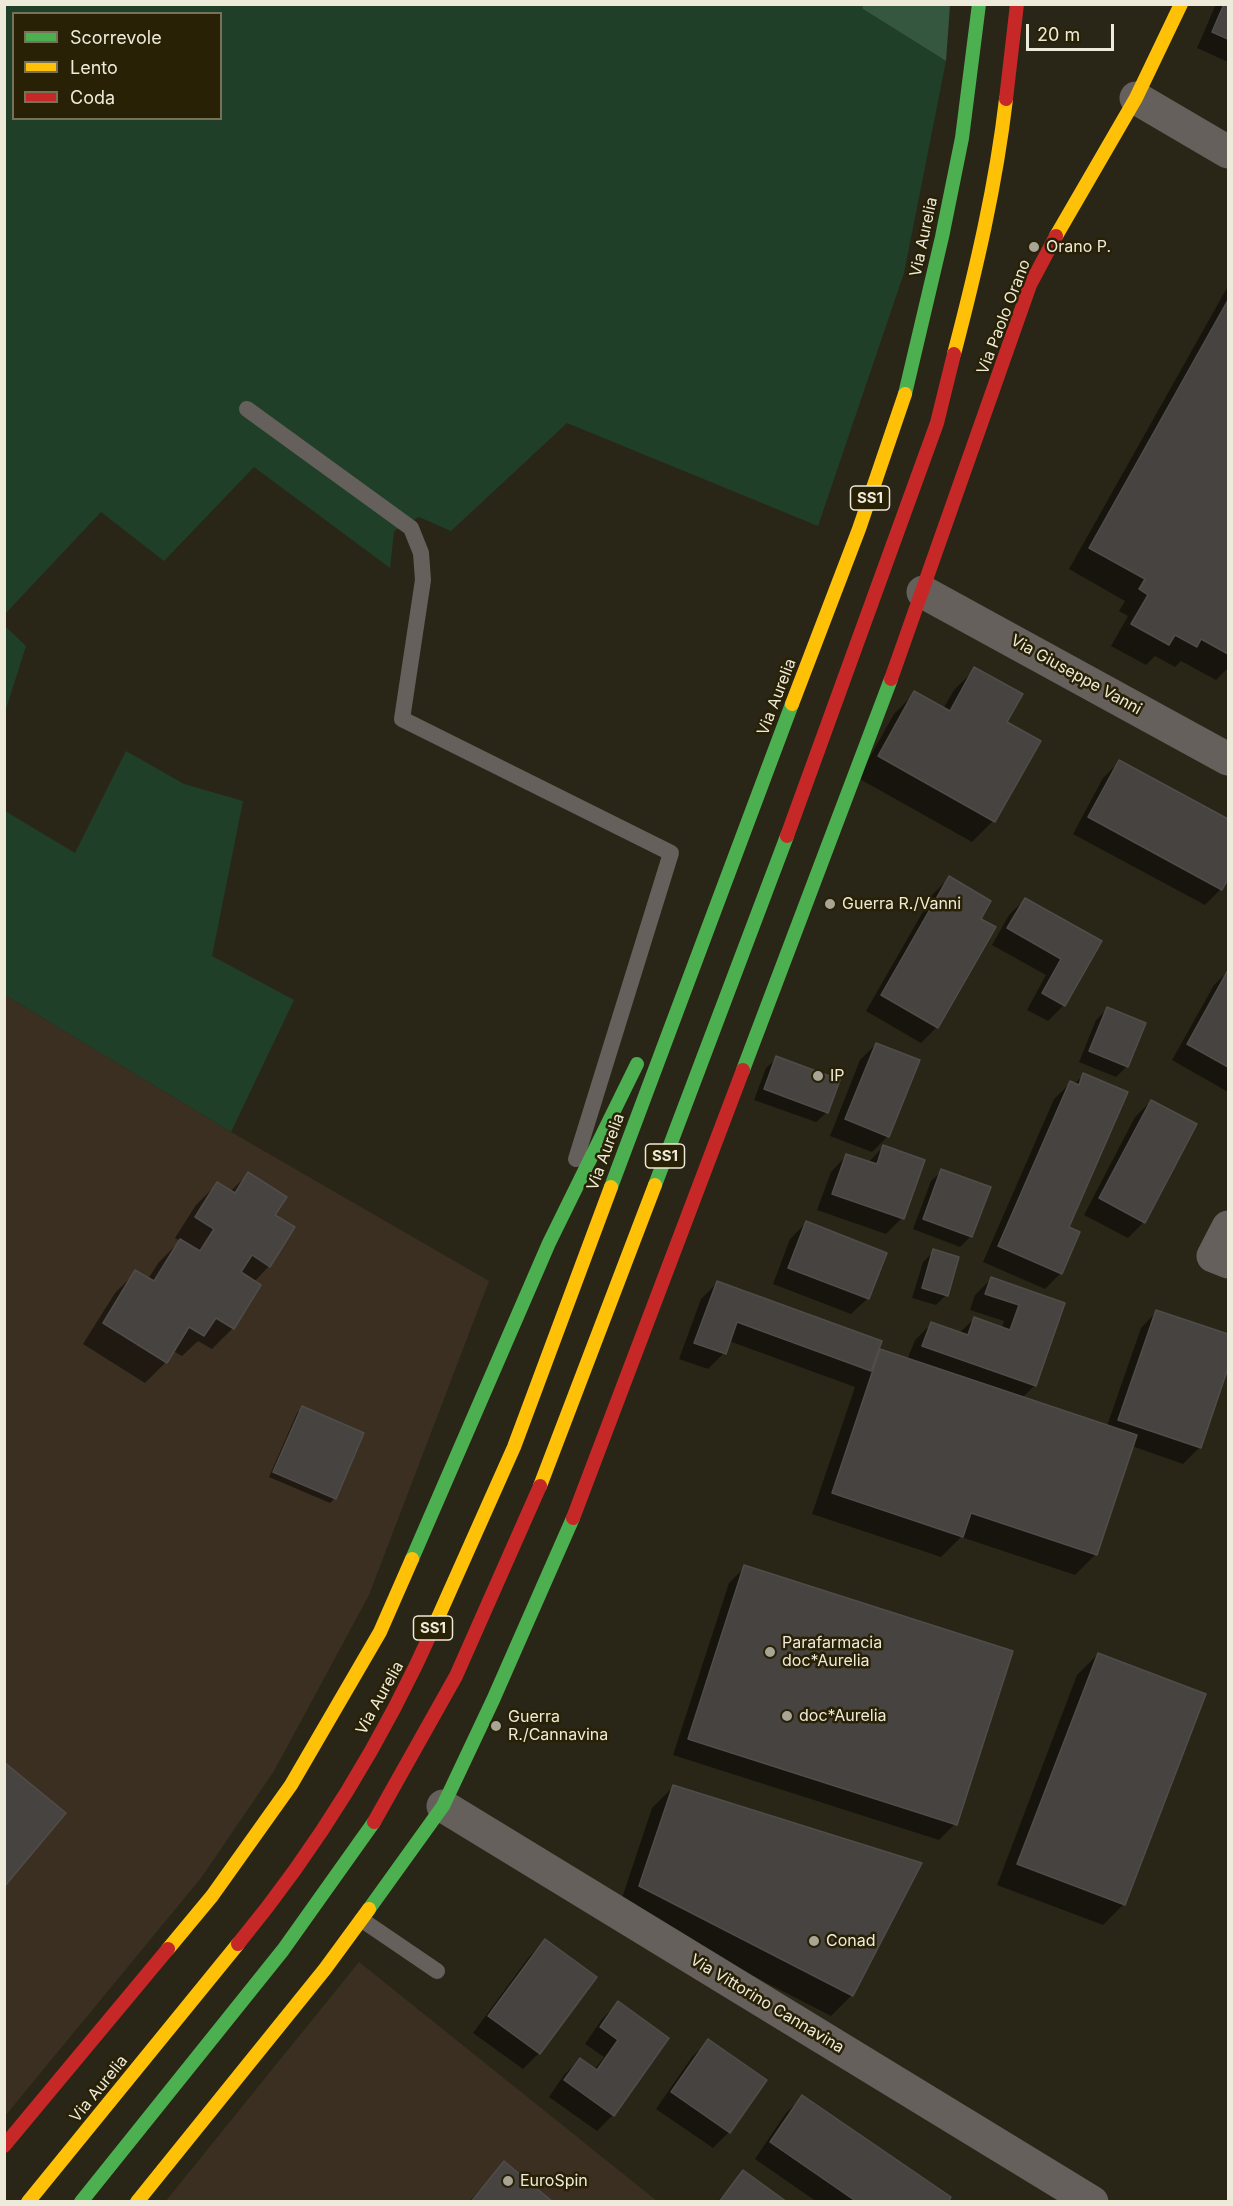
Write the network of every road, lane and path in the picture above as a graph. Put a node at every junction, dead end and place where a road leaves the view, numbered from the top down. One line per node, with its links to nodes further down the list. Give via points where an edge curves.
1 (979, 4): 9 (main road, Via Aurelia / SS1, via 962,138 904,399 859,529)
2 (1017, 4): 20 (main road, SS1, via 1000,146 974,280 937,423 828,726 551,1460 456,1676 372,1826 283,1950)
3 (1181, 4): 4 (main road, Via Paolo Orano)
4 (1136, 98): 5 (street); 7 (main road, Via Paolo Orano, via 1030,285)
5 (1228, 152)
6 (247, 409): 13 (lane, via 411,528 421,553 423,580 402,719 671,854)
7 (923, 592): 8 (street, Via Giuseppe Vanni); 15 (main road, via 580,1503)
8 (1228, 759)
9 (691, 972): 10 (main road); 19 (main road, Via Aurelia / SS1, via 514,1447 414,1671 338,1808 259,1917)
10 (655, 1029)
11 (644, 1049): 13 (main road, Via Aurelia)
12 (1228, 1227): 14 (street, via 1213,1256)
13 (549, 1243): 18 (main road, Via Aurelia, via 380,1632 291,1785 212,1896)
14 (1228, 1262)
15 (443, 1806): 16 (main road); 22 (street, Via Vittorino Cannavina)
16 (362, 1920): 17 (lane); 21 (main road)
17 (437, 1971)
18 (4, 2146)
19 (28, 2202)
20 (81, 2202)
21 (137, 2202)
22 (1092, 2202)

